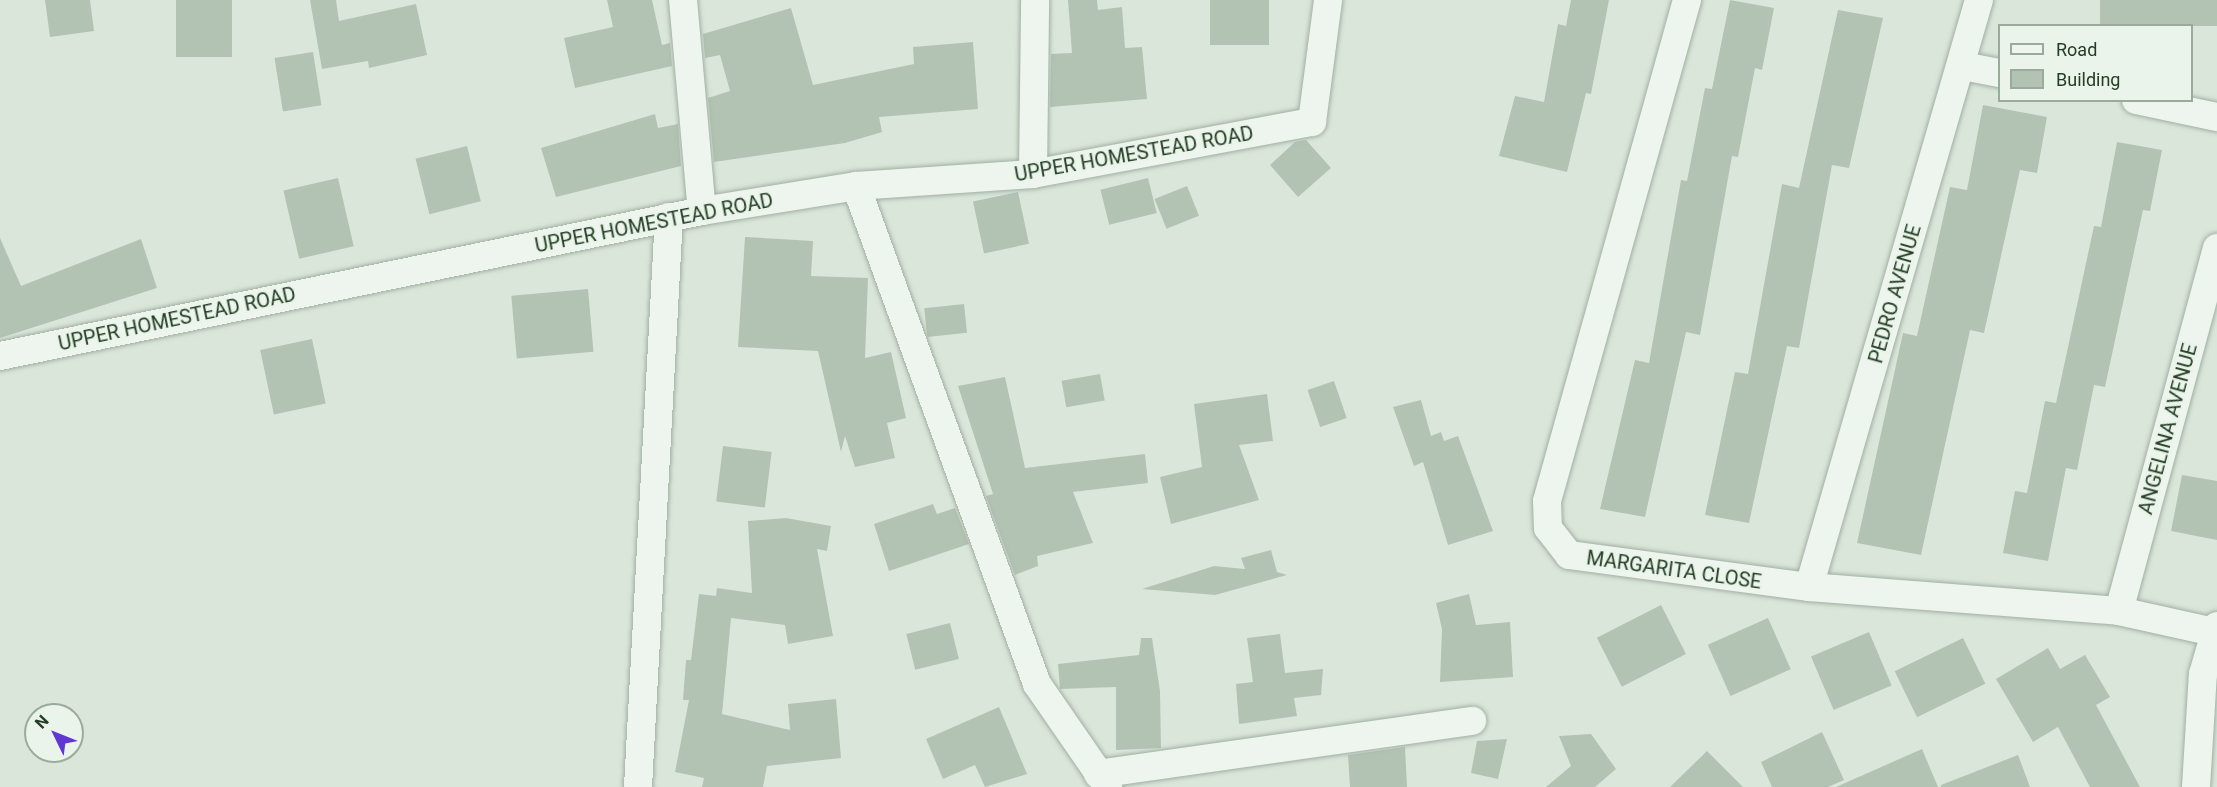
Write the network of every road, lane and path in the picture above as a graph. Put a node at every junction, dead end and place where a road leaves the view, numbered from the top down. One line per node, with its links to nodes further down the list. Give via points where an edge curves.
1 (683, 0): 12 (street)
2 (1035, 0): 10 (street)
3 (1328, 0): 10 (street, UPPER HOMESTEAD ROAD, via 1312,122)
4 (1687, 0): 16 (street, MARGARITA CLOSE, via 1546,501 1548,528 1569,555)
5 (1979, 0): 6 (street, PEDRO AVENUE)
6 (1963, 66): 7 (street); 16 (street, PEDRO AVENUE)
7 (1998, 73)
8 (2146, 102): 9 (street)
9 (2217, 117)
10 (1033, 174): 11 (street, UPPER HOMESTEAD ROAD)
11 (856, 186): 12 (street, UPPER HOMESTEAD ROAD); 20 (street, via 1037,684)
12 (702, 211): 13 (street, UPPER HOMESTEAD ROAD)
13 (669, 218): 15 (street, UPPER HOMESTEAD ROAD); 21 (street)
14 (2217, 248): 17 (street, ANGELINA AVENUE)
15 (0, 356)
16 (1809, 587): 17 (street, MARGARITA CLOSE)
17 (2119, 611): 18 (street, MARGARITA CLOSE)
18 (2215, 629): 22 (street, via 2203,674)
19 (1472, 720): 20 (street)
20 (1103, 780)
21 (638, 787)
22 (2196, 787)

